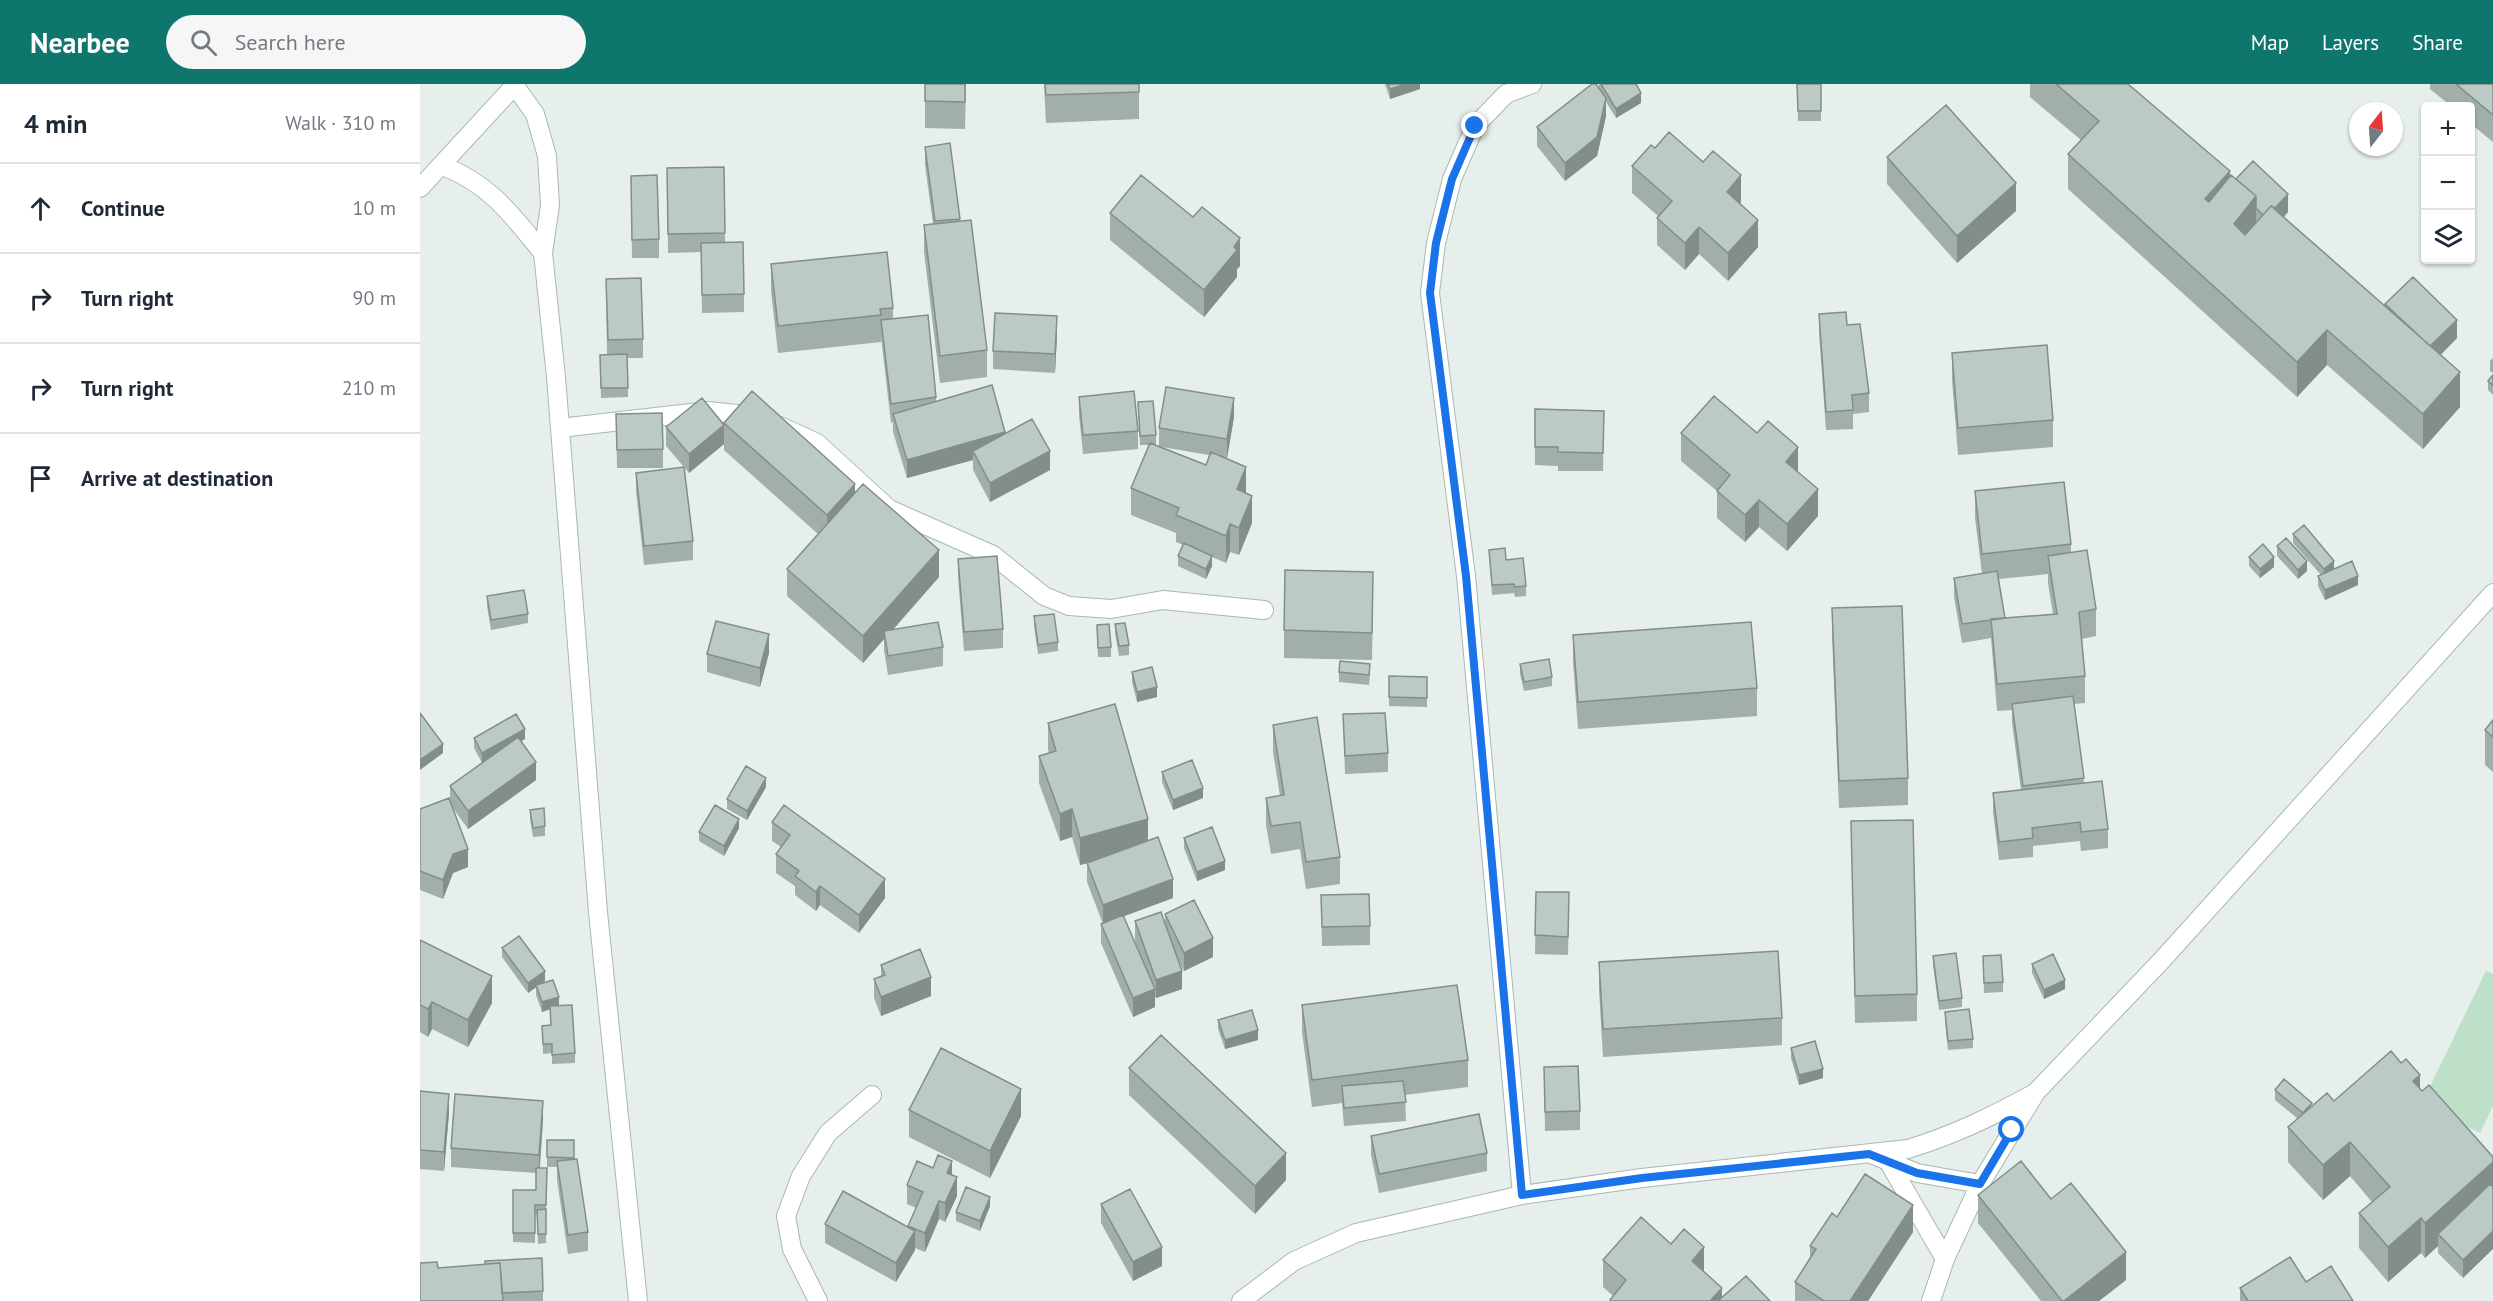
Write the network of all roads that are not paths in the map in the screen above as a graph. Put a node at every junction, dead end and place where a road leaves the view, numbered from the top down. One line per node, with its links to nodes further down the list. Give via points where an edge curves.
1 (1532, 84): 14 (street, via 1506,94 1475,126 1452,179 1436,243 1430,293 1466,576)
2 (515, 85): 3 (street); 5 (street, via 535,114 547,156 550,205)
3 (443, 166): 4 (street); 5 (street, via 486,188)
4 (420, 188)
5 (543, 253): 6 (street)
6 (560, 428): 8 (street, via 708,411 759,417 817,443 889,509 993,555 1044,596 1069,606 1111,609 1162,600); 16 (street, via 598,912)
7 (2493, 592): 9 (street, via 2162,960)
8 (1264, 610)
9 (2036, 1092): 11 (street, via 1947,1137 1908,1149); 13 (street)
10 (872, 1095): 17 (street, via 828,1133 801,1176 786,1216 792,1249)
11 (1869, 1154): 12 (street); 14 (street)
12 (1888, 1161): 13 (street, via 1941,1179); 15 (street)
13 (1980, 1184): 15 (street)
14 (1522, 1195): 18 (street, via 1356,1233 1294,1261)
15 (1945, 1259): 19 (street)
16 (638, 1301)
17 (818, 1301)
18 (1241, 1301)
19 (1931, 1301)

